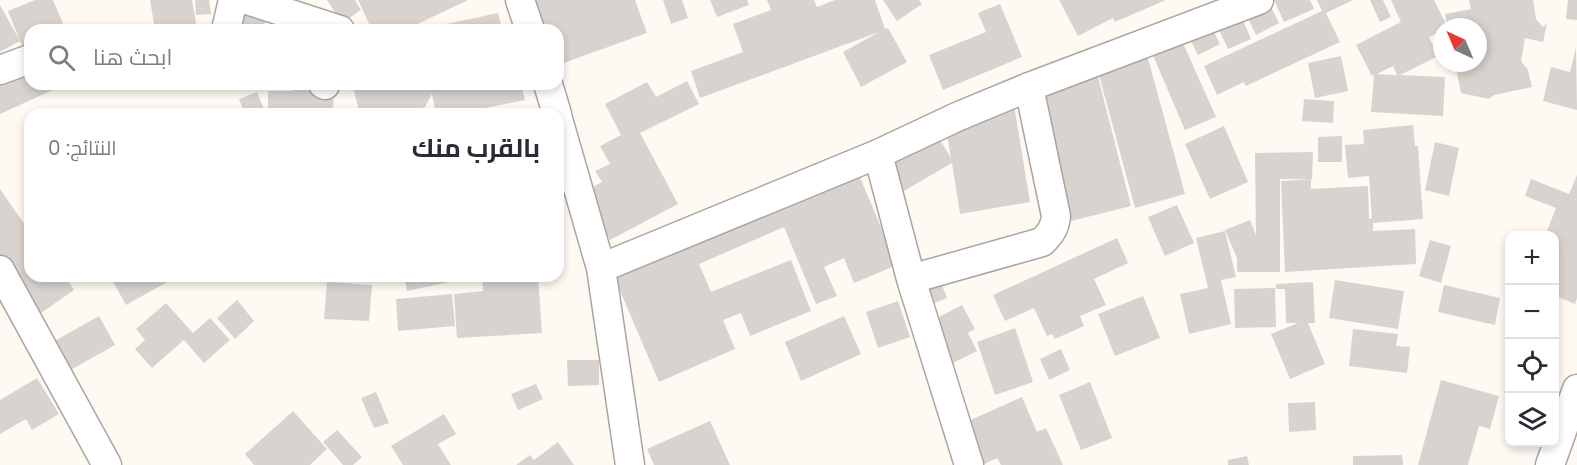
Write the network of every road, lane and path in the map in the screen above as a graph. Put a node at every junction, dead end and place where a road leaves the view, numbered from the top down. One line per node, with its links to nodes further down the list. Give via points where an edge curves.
1 (233, 0): 5 (street)
2 (247, 0): 6 (street)
3 (520, 0): 7 (street)
4 (1258, 0): 10 (street)
5 (227, 24)
6 (321, 24)
7 (528, 24)
8 (24, 61): 9 (street)
9 (0, 70)
10 (1029, 87): 14 (street); 17 (street, via 1056,216 1050,235 1042,242)
11 (550, 90): 12 (street)
12 (554, 108)
13 (564, 140): 15 (street)
14 (878, 154): 15 (street); 17 (street)
15 (601, 268): 20 (street)
16 (0, 270): 19 (street)
17 (911, 279): 21 (street)
18 (1577, 389): 22 (street)
19 (107, 465)
20 (630, 465)
21 (969, 465)
22 (1550, 465)

